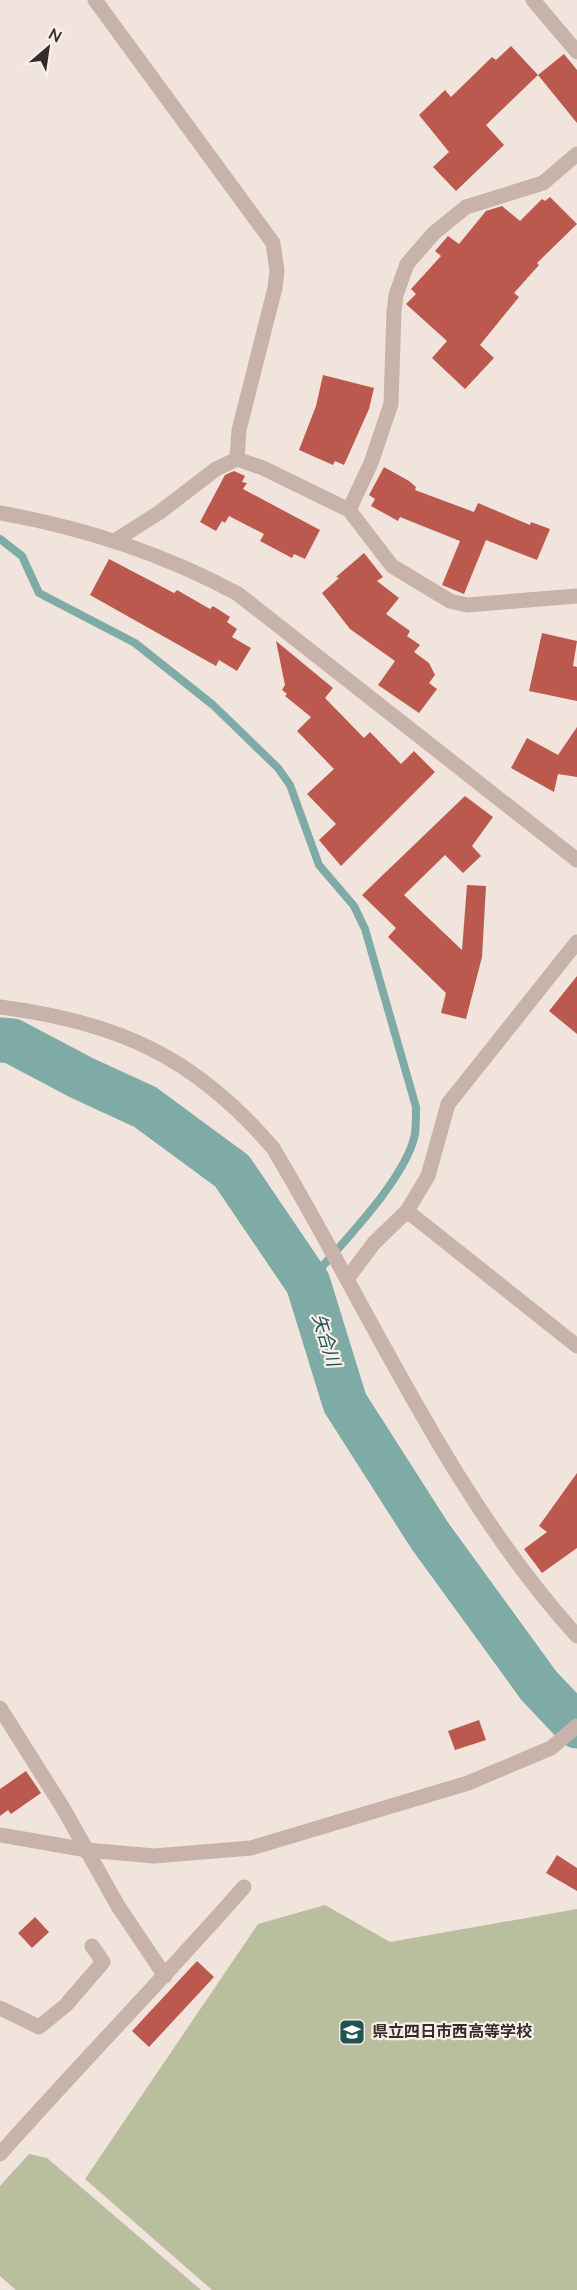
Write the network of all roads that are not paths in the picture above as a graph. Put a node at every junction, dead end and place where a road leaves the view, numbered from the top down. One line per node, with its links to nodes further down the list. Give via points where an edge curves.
1 (95, 0): 5 (street, via 273,243 275,288 238,430)
2 (533, 0): 3 (street)
3 (577, 52)
4 (577, 154): 6 (street, via 543,183 485,200 458,213 407,264 394,311 391,404 371,463)
5 (237, 459): 6 (street); 8 (street, via 216,469)
6 (349, 510): 9 (street, via 392,566 450,601 467,605)
7 (0, 513): 8 (street)
8 (116, 540): 10 (street, via 193,570 247,601)
9 (577, 596)
10 (577, 861)
11 (577, 942): 13 (street, via 448,1104 428,1176)
12 (0, 1008): 14 (street, via 67,1018 107,1029 150,1047 191,1071 241,1112 273,1148)
13 (407, 1211): 14 (street); 15 (street)
14 (344, 1274): 16 (street, via 412,1398 506,1547 545,1601)
15 (577, 1346)
16 (577, 1636)
17 (0, 1708): 20 (street)
18 (577, 1726): 20 (street, via 551,1748 468,1783 251,1848 154,1856)
19 (0, 1836): 20 (street)
20 (87, 1850): 23 (street, via 118,1906)
21 (244, 1887): 23 (street)
22 (92, 1946): 24 (street, via 103,1962 66,2005 39,2027)
23 (165, 1976): 25 (street)
24 (0, 2008)
25 (0, 2154)

